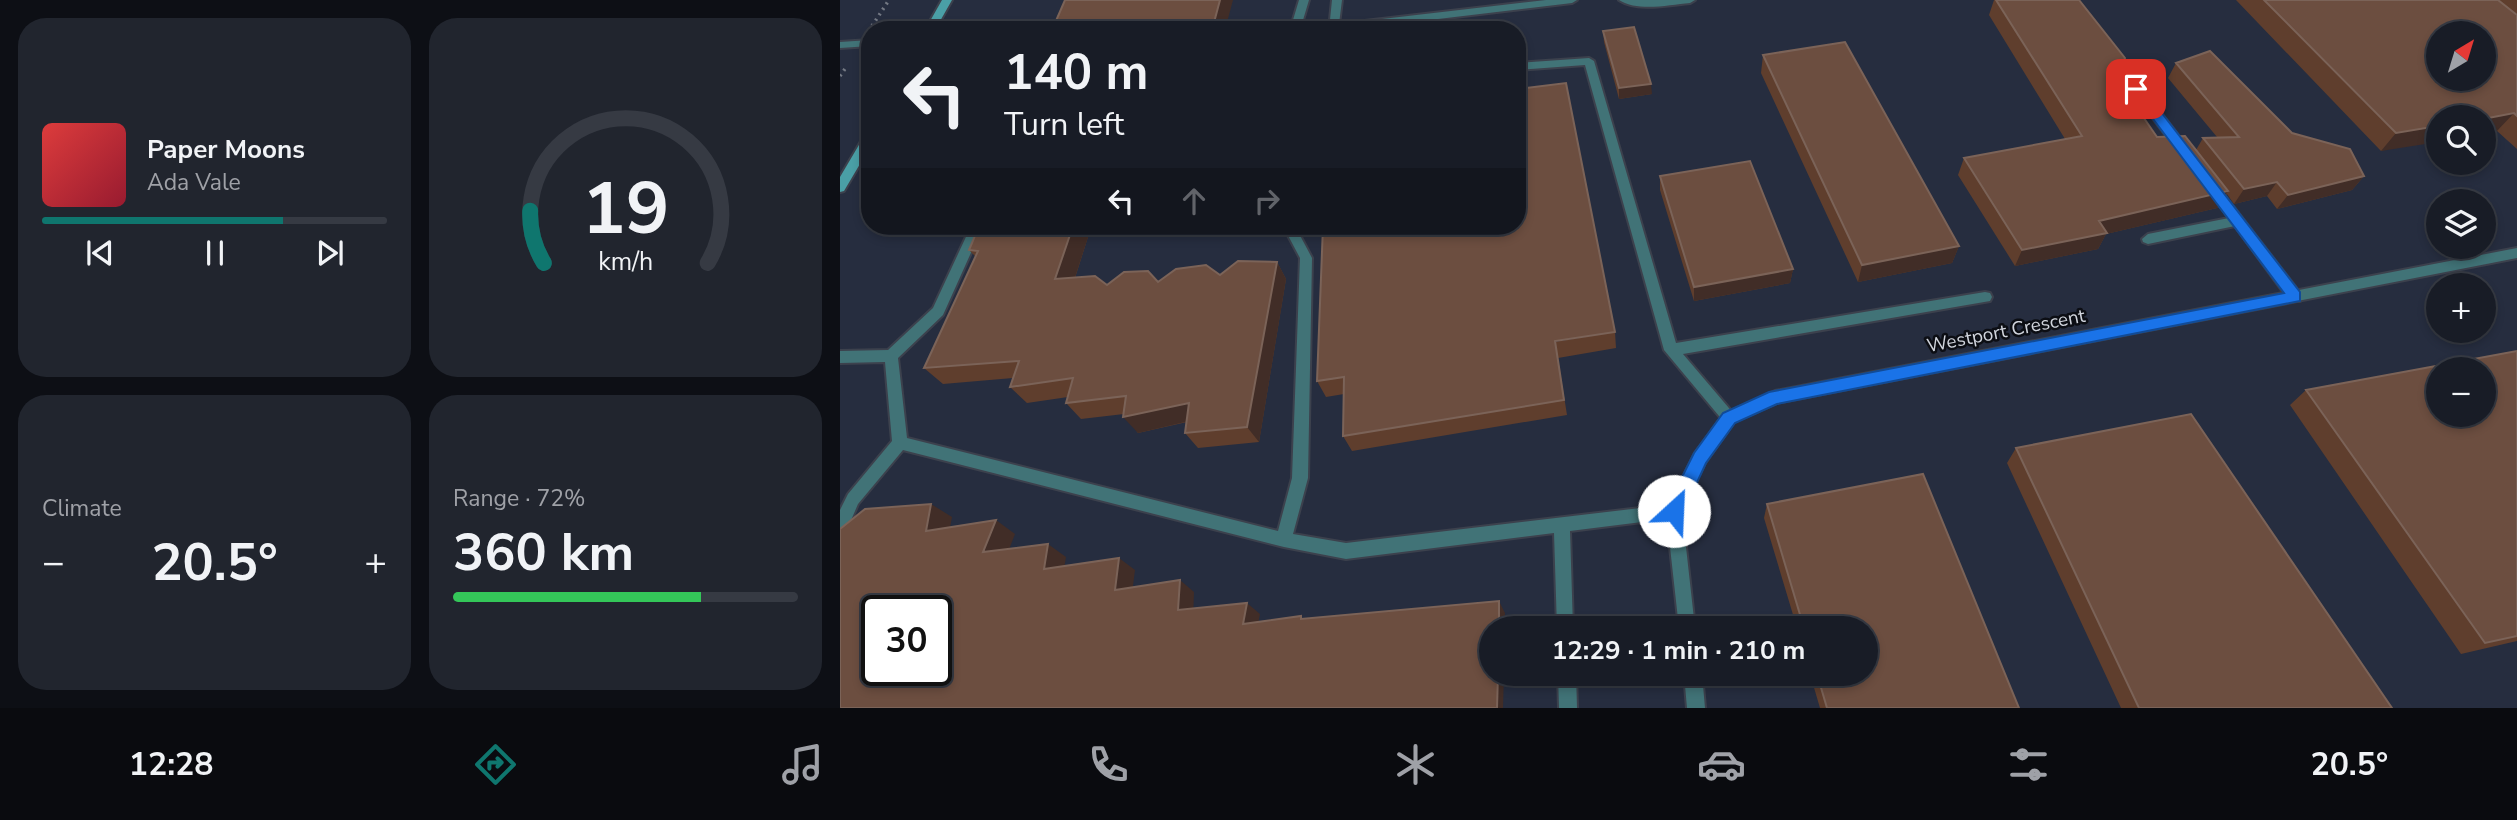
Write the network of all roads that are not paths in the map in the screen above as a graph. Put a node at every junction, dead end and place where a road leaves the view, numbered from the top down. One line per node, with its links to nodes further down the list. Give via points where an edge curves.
1 (947, 0): 7 (main road)
2 (1304, 0): 8 (street)
3 (1338, 0): 9 (street)
4 (1572, 0): 10 (street)
5 (1624, 0): 6 (street, via 1654,4)
6 (1690, 0)
7 (935, 21)
8 (1298, 21)
9 (1334, 21)
10 (1393, 21)
11 (861, 44): 13 (street)
12 (2102, 44): 16 (street)
13 (840, 45)
14 (1526, 66): 26 (street, via 1589,61)
15 (861, 152): 18 (main road)
16 (2196, 166)
17 (2204, 177): 19 (street)
18 (840, 188)
19 (2238, 221): 22 (street); 25 (street)
20 (973, 235): 27 (street, via 938,311)
21 (1294, 235): 34 (street, via 1306,258 1300,478)
22 (2148, 239)
23 (2517, 253): 25 (street, Westport Crescent)
24 (1985, 297): 26 (street)
25 (2295, 297): 29 (street, Westport Crescent, via 1775,397)
26 (1671, 349): 29 (street)
27 (891, 356): 28 (street); 30 (street)
28 (840, 357)
29 (1729, 418): 31 (street, Westport Crescent, via 1700,458)
30 (901, 443): 33 (street, via 852,499); 34 (street)
31 (1674, 511): 32 (street); 36 (street)
32 (1562, 525): 34 (street, via 1346,551); 35 (street)
33 (840, 527)
34 (1284, 540)
35 (1565, 616)
36 (1686, 616)
37 (1567, 686): 39 (street)
38 (1694, 686): 40 (street)
39 (1568, 708)
40 (1696, 708)

